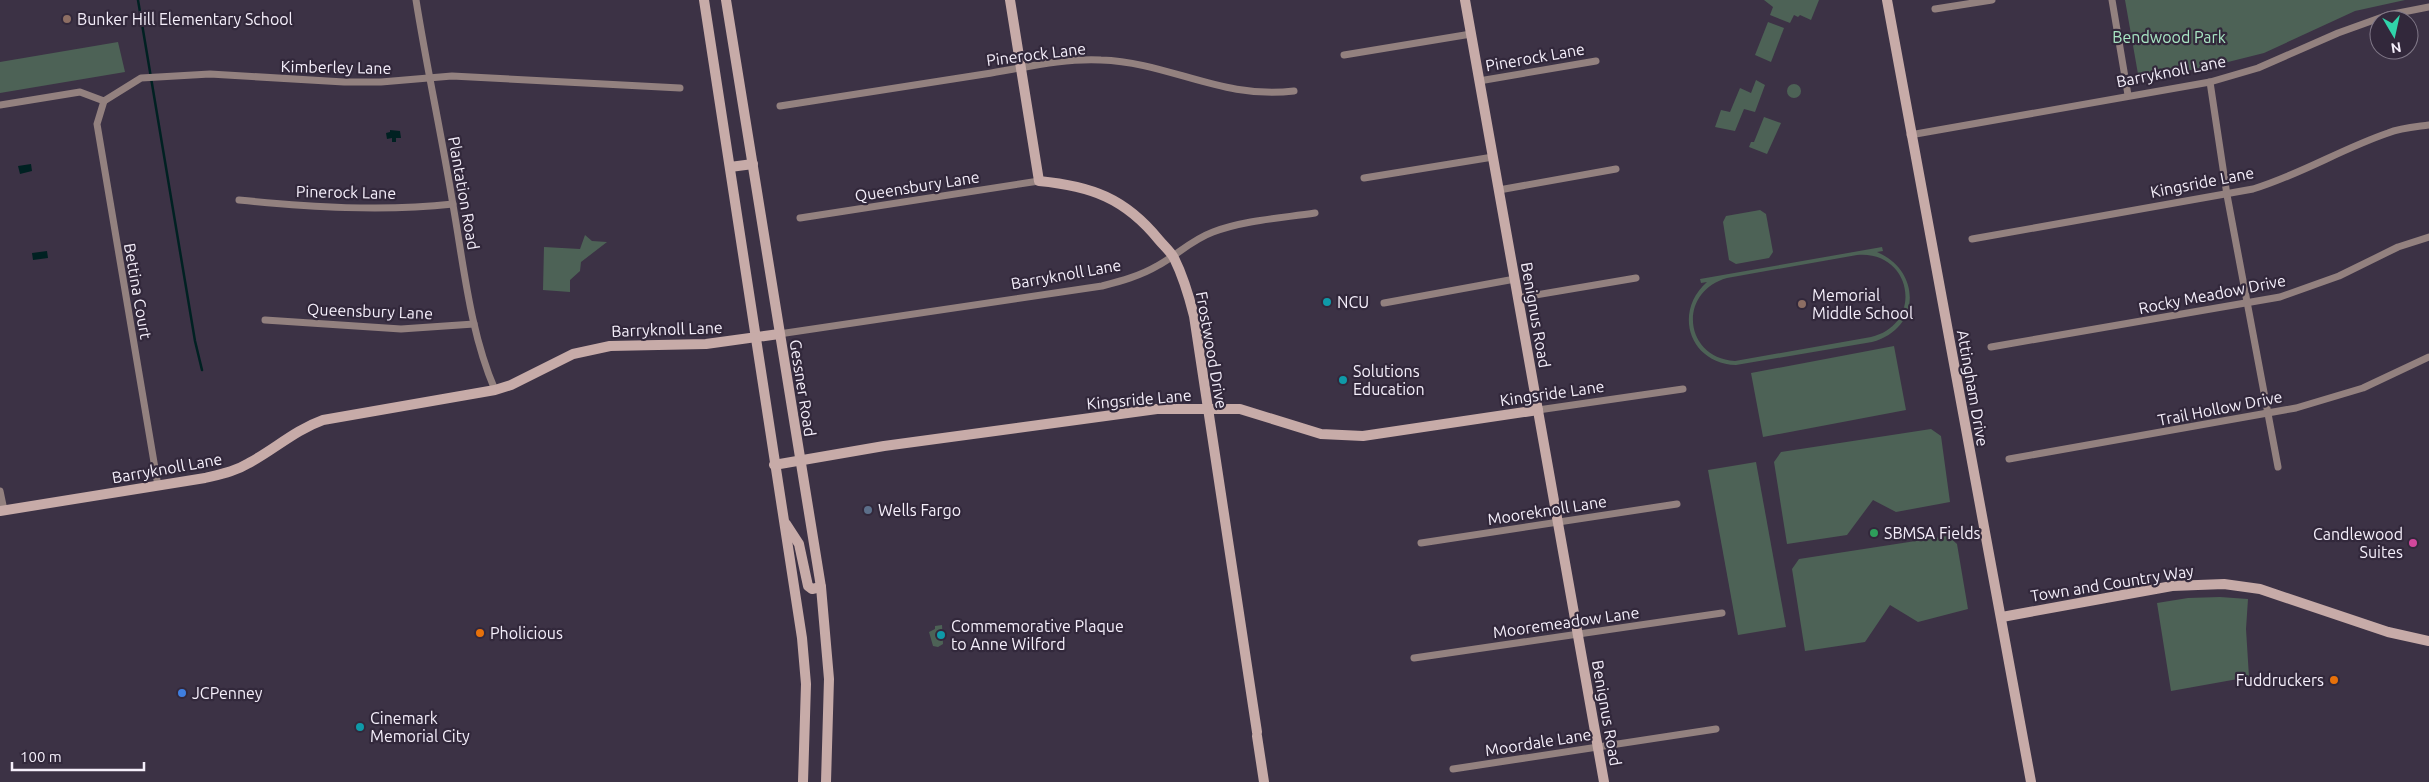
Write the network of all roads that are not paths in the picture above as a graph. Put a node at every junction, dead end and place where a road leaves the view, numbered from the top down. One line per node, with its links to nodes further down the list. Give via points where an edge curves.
1 (416, 0): 15 (street, Plantation Road)
2 (704, 0): 28 (street)
3 (726, 0): 27 (street, Gessner Road)
4 (1010, 0): 14 (street)
5 (1465, 0): 11 (street, Benignus Road)
6 (1887, 0): 25 (street, Attingham Drive)
7 (1992, 0): 10 (street)
8 (2112, 0): 20 (street)
9 (2429, 7): 17 (street, Barryknoll Lane, via 2388,15 2258,68)
10 (1935, 9)
11 (1471, 34): 12 (street); 16 (street, Benignus Road)
12 (1344, 55)
13 (1596, 61): 16 (street, Pinerock Lane)
14 (1021, 69): 19 (street, Pinerock Lane, via 1101,60 1126,62 1242,91); 23 (street, Pinerock Lane); 31 (street)
15 (428, 78): 18 (street, Kimberley Lane, via 452,76); 21 (street, Kimberley Lane, via 344,82 210,74 160,76 141,78); 35 (street, Plantation Road)
16 (1479, 81): 26 (street, Benignus Road)
17 (2210, 82): 20 (street, Barryknoll Lane); 33 (street)
18 (680, 88)
19 (1294, 91)
20 (2128, 95): 25 (street, Barryknoll Lane)
21 (104, 101): 22 (street, via 80,92); 61 (street, Bettina Court, via 97,124)
22 (0, 105)
23 (780, 106)
24 (2429, 125): 33 (street, Kingsride Lane, via 2390,132 2354,145 2286,179)
25 (1910, 135): 70 (street, Attingham Drive)
26 (1493, 157): 30 (street); 32 (street, Benignus Road)
27 (753, 164): 28 (street); 48 (street, Gessner Road)
28 (730, 167): 49 (street)
29 (1616, 169): 32 (street)
30 (1364, 178)
31 (1039, 181): 37 (street, Queensbury Lane); 40 (street, Frostwood Drive, via 1086,188 1107,197 1145,223)
32 (1499, 190): 42 (street, Benignus Road)
33 (2227, 194): 39 (street, Kingsride Lane); 45 (street)
34 (239, 200): 35 (street, Pinerock Lane, via 333,207 405,208)
35 (453, 204): 47 (street, Plantation Road)
36 (1315, 213): 40 (street, Barryknoll Lane, via 1214,232)
37 (800, 218)
38 (2429, 237): 45 (street, Rocky Meadow Drive, via 2398,247 2316,286)
39 (1972, 239)
40 (1173, 255): 48 (street, Barryknoll Lane, via 1140,274 1102,286); 54 (street, Frostwood Drive, via 1194,316)
41 (1636, 278): 43 (street)
42 (1515, 279): 43 (street, Benignus Road); 44 (street)
43 (1518, 298): 55 (street, Benignus Road)
44 (1384, 303)
45 (2248, 303): 50 (street, Rocky Meadow Drive); 56 (street)
46 (265, 320): 47 (street, Queensbury Lane, via 401,328)
47 (474, 324): 53 (street, Plantation Road, via 484,366)
48 (779, 334): 49 (street, Barryknoll Lane); 57 (street, Gessner Road)
49 (756, 337): 53 (street, Barryknoll Lane, via 706,344 610,346 573,354); 59 (street)
50 (1991, 348)
51 (2429, 357): 56 (street, Trail Hollow Drive, via 2363,388)
52 (1683, 389): 55 (street, Kingsride Lane)
53 (495, 390): 61 (street, Barryknoll Lane, via 323,420 301,429 232,471)
54 (1208, 408): 55 (street, Kingsride Lane, via 1240,409 1295,428 1339,437); 57 (street, Kingsride Lane, via 1134,411); 79 (street, Frostwood Drive)
55 (1538, 410): 66 (street, Benignus Road)
56 (2268, 414): 58 (street, Trail Hollow Drive); 60 (street)
57 (799, 460): 59 (street, Kingsride Lane); 68 (street, Gessner Road)
58 (2009, 460)
59 (774, 465): 65 (street)
60 (2278, 467)
61 (158, 486): 64 (street, Barryknoll Lane)
62 (0, 491): 64 (street)
63 (1677, 504): 66 (street, Mooreknoll Lane)
64 (2, 511)
65 (783, 519): 68 (street, via 799,544 808,586); 77 (street, via 805,674)
66 (1558, 522): 67 (street, Mooreknoll Lane); 71 (street, Benignus Road)
67 (1421, 543)
68 (821, 588): 78 (street, Gessner Road, via 829,678)
69 (1722, 613): 71 (street, Mooremeadow Lane)
70 (2002, 617): 72 (street, Town and Country Way, via 2172,586 2224,584 2260,589 2388,632); 81 (street, Attingham Drive)
71 (1577, 635): 73 (street, Mooremeadow Lane); 75 (street, Benignus Road)
72 (2429, 641)
73 (1414, 658)
74 (1716, 729): 75 (street, Moordale Lane)
75 (1597, 746): 76 (street, Moordale Lane); 80 (street, Benignus Road)
76 (1454, 769)
77 (803, 782)
78 (826, 782)
79 (1264, 782)
80 (1604, 782)
81 (2031, 782)

